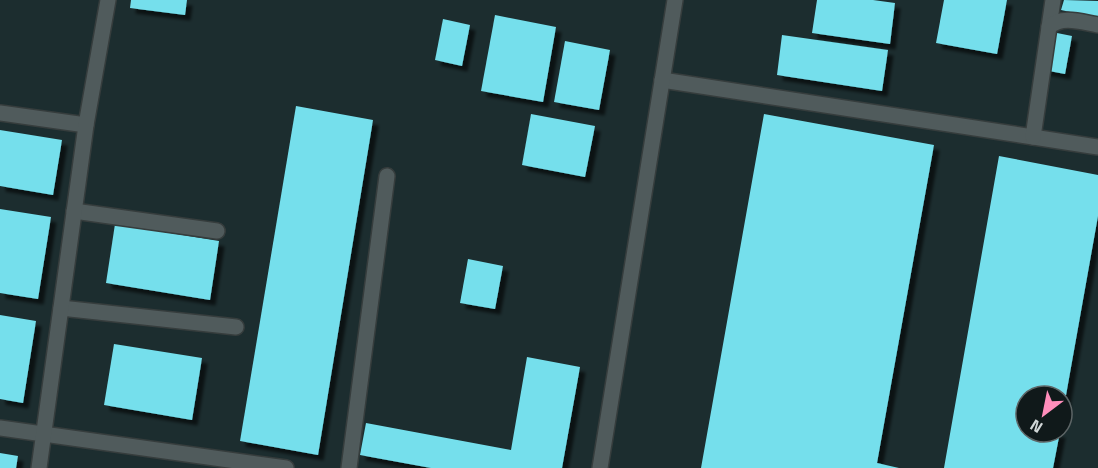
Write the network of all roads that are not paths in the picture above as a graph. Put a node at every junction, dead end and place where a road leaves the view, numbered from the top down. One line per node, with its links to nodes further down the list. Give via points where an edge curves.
1 (108, 0): 8 (lane)
2 (675, 0): 6 (lane)
3 (1053, 0): 5 (lane)
4 (1098, 25): 5 (lane, via 1066,20)
5 (1049, 27): 9 (lane)
6 (662, 80): 9 (lane); 21 (lane)
7 (0, 113): 8 (lane)
8 (86, 125): 12 (lane)
9 (1033, 137): 10 (lane)
10 (1098, 147)
11 (387, 176): 20 (lane)
12 (75, 211): 13 (lane); 14 (lane)
13 (217, 231)
14 (61, 308): 15 (lane); 17 (lane)
15 (236, 327)
16 (0, 428): 17 (lane)
17 (44, 435): 18 (lane); 19 (lane)
18 (39, 468)
19 (286, 468)
20 (349, 468)
21 (600, 468)

